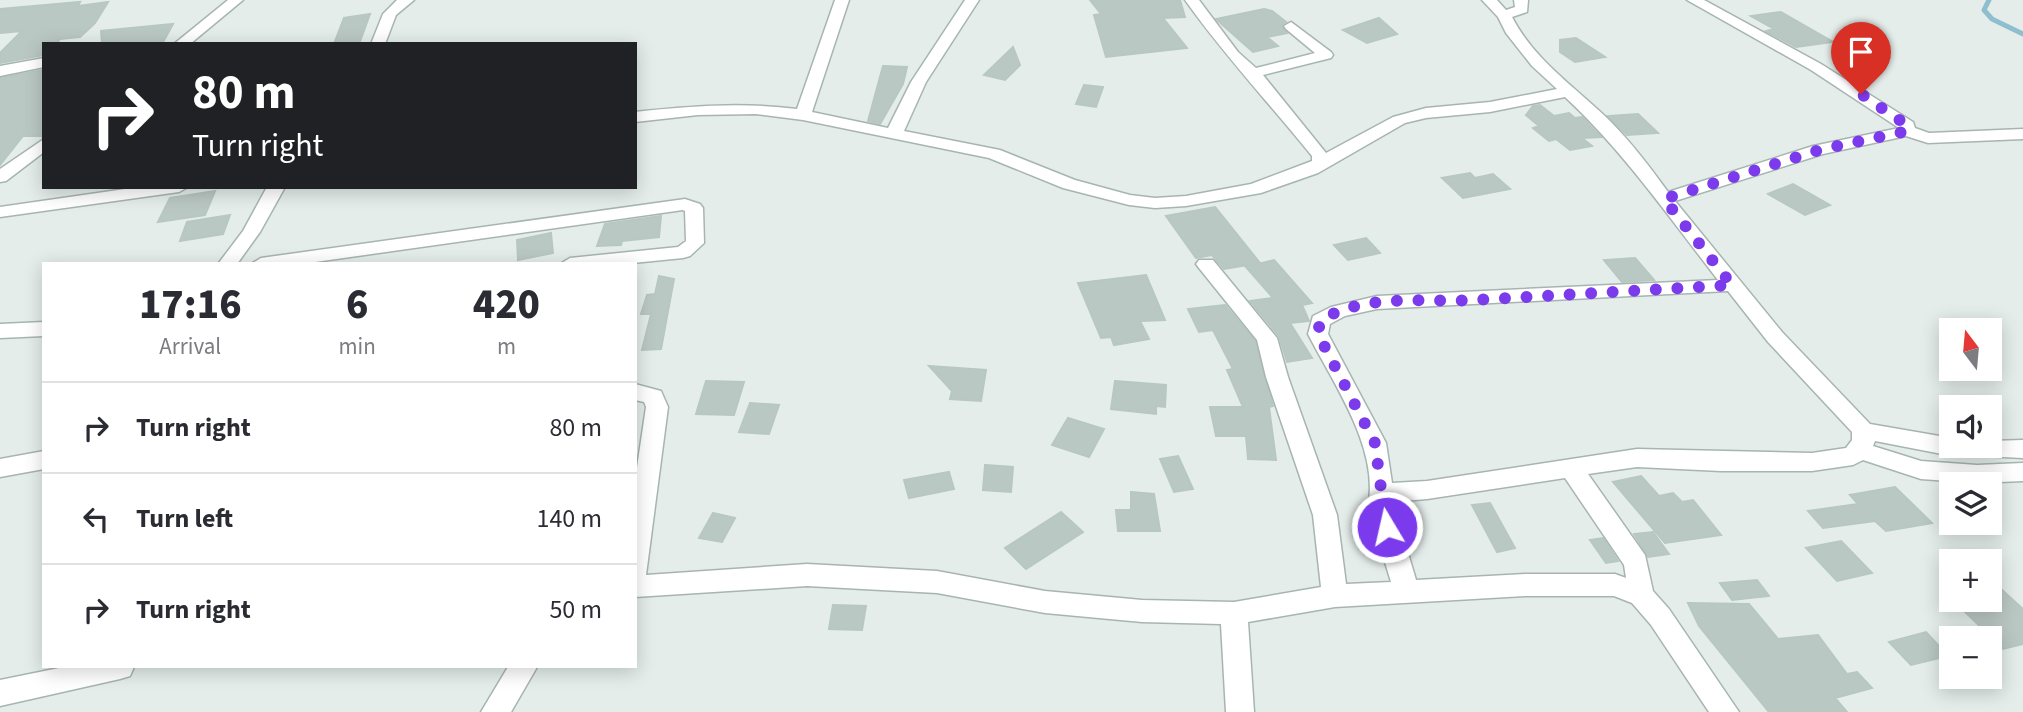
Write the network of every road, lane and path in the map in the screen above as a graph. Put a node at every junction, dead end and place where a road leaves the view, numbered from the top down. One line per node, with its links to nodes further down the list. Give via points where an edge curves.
1 (236, 0): 11 (street)
2 (407, 0): 8 (street)
3 (842, 0): 17 (street)
4 (972, 0): 20 (street, via 935,55)
5 (1192, 0): 15 (street, via 1233,55)
6 (1521, 0): 9 (street, via 1522,9)
7 (1694, 0): 19 (street, via 1861,94 1907,125)
8 (390, 4): 12 (street)
9 (1496, 7): 16 (street, via 1537,63)
10 (1291, 26): 15 (street, via 1326,55)
11 (184, 42)
12 (378, 42)
13 (42, 62): 14 (street)
14 (0, 71)
15 (1253, 73): 23 (street)
16 (1568, 92): 23 (street, via 1399,120); 27 (street, via 1638,163)
17 (803, 115): 18 (street, via 709,109); 20 (street)
18 (637, 117)
19 (1907, 131): 21 (street, via 1928,138); 27 (street, via 1819,150)
20 (894, 134): 23 (street, via 994,154 1069,184 1155,203 1255,189)
21 (2023, 134)
22 (42, 146): 24 (street)
23 (1321, 163)
24 (0, 177)
25 (165, 189): 28 (street)
26 (275, 189): 29 (street)
27 (1664, 199): 33 (street)
28 (0, 212)
29 (228, 262)
30 (275, 262): 31 (street, via 685,204 694,208 695,243 691,248)
31 (613, 262)
32 (1206, 264): 48 (street, via 1267,338 1325,515)
33 (1732, 285): 37 (street); 43 (street, via 1371,302 1333,313 1320,321 1318,334 1375,443)
34 (42, 329): 35 (street)
35 (0, 331)
36 (637, 392): 44 (street, via 653,396 657,407)
37 (1860, 440): 38 (street); 41 (street, via 1853,456 1812,461 1637,458); 42 (street, via 1921,470)
38 (2023, 449)
39 (42, 460): 40 (street)
40 (0, 468)
41 (1571, 468): 43 (street); 47 (street, via 1636,562)
42 (2023, 472)
43 (1382, 496): 46 (street, via 1380,506)
44 (637, 556)
45 (637, 586): 49 (street, via 807,575 937,582 1045,602 1128,610)
46 (1407, 591): 47 (street, via 1615,585); 48 (street)
47 (1642, 595): 55 (street)
48 (1335, 596): 49 (street)
49 (1234, 613): 54 (street)
50 (115, 668): 52 (street)
51 (522, 668): 53 (street)
52 (0, 693)
53 (495, 712)
54 (1240, 712)
55 (1725, 712)

